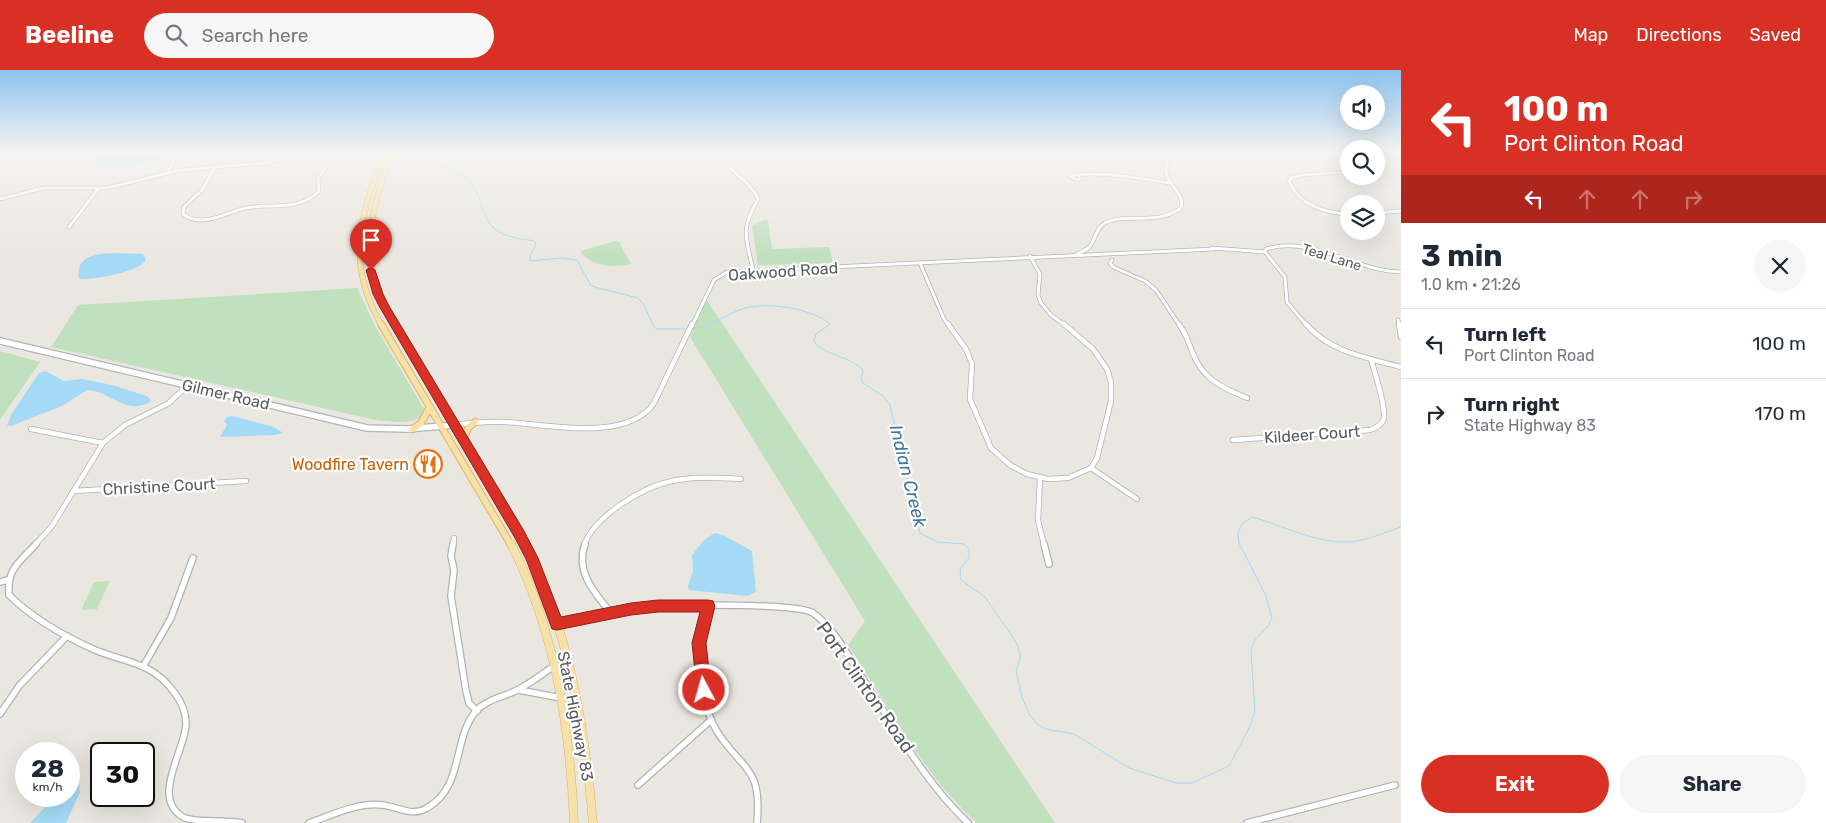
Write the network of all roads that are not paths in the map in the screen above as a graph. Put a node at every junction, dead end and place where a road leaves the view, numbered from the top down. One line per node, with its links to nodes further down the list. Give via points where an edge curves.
1 (109, 187): 9 (street)
2 (204, 187): 3 (street, via 184,207 188,218 208,220 246,208 296,204 309,200 319,191)
3 (319, 187)
4 (373, 187): 29 (main road, State Highway 83, via 359,232 361,279 376,317)
5 (381, 187): 31 (main road, State Highway 83, via 368,235 373,280 384,306)
6 (752, 187): 20 (street, via 758,199 745,229)
7 (1173, 187): 16 (street, via 1183,202 1178,212 1108,222 1097,229 1089,248)
8 (1293, 187): 13 (street, via 1316,208)
9 (98, 189): 10 (street, via 43,188); 14 (street)
10 (0, 199)
11 (1401, 211): 12 (street)
12 (1385, 212)
13 (1340, 214)
14 (69, 227)
15 (1265, 252): 17 (street, Oakwood Road, via 1214,249); 21 (street, Teal Lane, via 1278,245 1301,246 1374,269); 25 (street, via 1287,281 1287,302 1308,329 1330,345)
16 (1076, 254): 17 (street, Oakwood Road); 18 (street, Oakwood Road)
17 (1109, 255): 28 (street, via 1112,265 1156,290 1188,337 1194,357 1209,378 1222,388)
18 (1030, 256): 19 (street, Oakwood Road); 38 (street, via 1040,274 1040,303 1093,348 1111,382 1111,401 1099,452)
19 (920, 263): 20 (street, Oakwood Road); 39 (street, via 944,319 966,349 972,364 970,400 987,441 1010,465)
20 (753, 270): 30 (street, Oakwood Road, via 727,272 716,277 654,404 638,419 582,428)
21 (1401, 272)
22 (1398, 320): 23 (street)
23 (1401, 337)
24 (0, 341): 27 (street, Gilmer Road)
25 (1371, 359): 26 (street); 36 (street, Kildeer Court, via 1384,412 1384,420 1378,427)
26 (1401, 367)
27 (188, 385): 33 (street, Gilmer Road, via 366,428); 37 (street, via 169,403 125,425)
28 (1247, 398)
29 (430, 407): 32 (main road, State Highway 83); 33 (main road, via 421,423)
30 (475, 422): 31 (street, Oakwood Road); 35 (main road)
31 (455, 425): 32 (street, Gilmer Road); 35 (main road, State Highway 83)
32 (441, 427): 33 (street, Gilmer Road); 54 (main road, State Highway 83, via 520,562 536,602)
33 (413, 428)
34 (31, 429): 37 (street)
35 (463, 439): 51 (main road, State Highway 83, via 532,558)
36 (1233, 440)
37 (103, 443): 42 (street)
38 (1091, 468): 39 (street, via 1068,478); 43 (street)
39 (1040, 478): 46 (street, via 1038,520)
40 (741, 479): 50 (street, via 687,478 666,482 606,514 595,525 583,551 583,568 587,581)
41 (246, 481): 42 (street, Christine Court)
42 (73, 491): 47 (street, via 52,526 16,564)
43 (1137, 499)
44 (454, 538): 57 (street, via 451,596 469,703)
45 (194, 558): 53 (street, via 171,618)
46 (1049, 564)
47 (8, 580): 48 (street); 52 (street, via 9,595 14,601)
48 (0, 582)
49 (708, 606): 50 (street, Port Clinton Road, via 658,606); 59 (street, via 699,643 706,705); 67 (street, Port Clinton Road, via 801,608 811,611 824,622 927,777)
50 (610, 612): 51 (street, Port Clinton Road)
51 (557, 624): 65 (main road, State Highway 83, via 574,684)
52 (66, 636): 53 (street); 58 (street, via 19,686)
53 (144, 666): 62 (street, via 165,681 185,710 187,724 168,790 173,808 184,818 194,821)
54 (554, 666): 55 (street); 56 (main road, State Highway 83)
55 (519, 690): 56 (street); 57 (street, via 485,703)
56 (561, 698): 64 (main road, State Highway 83)
57 (477, 711): 63 (street, via 464,730 454,778 444,795 428,808 412,813 386,806 350,808)
58 (0, 714)
59 (711, 720): 60 (street); 66 (street, via 754,775 760,808)
60 (638, 784)
61 (1395, 785): 68 (street)
62 (242, 823)
63 (309, 823)
64 (574, 823)
65 (593, 823)
66 (757, 823)
67 (968, 823)
68 (1247, 823)

